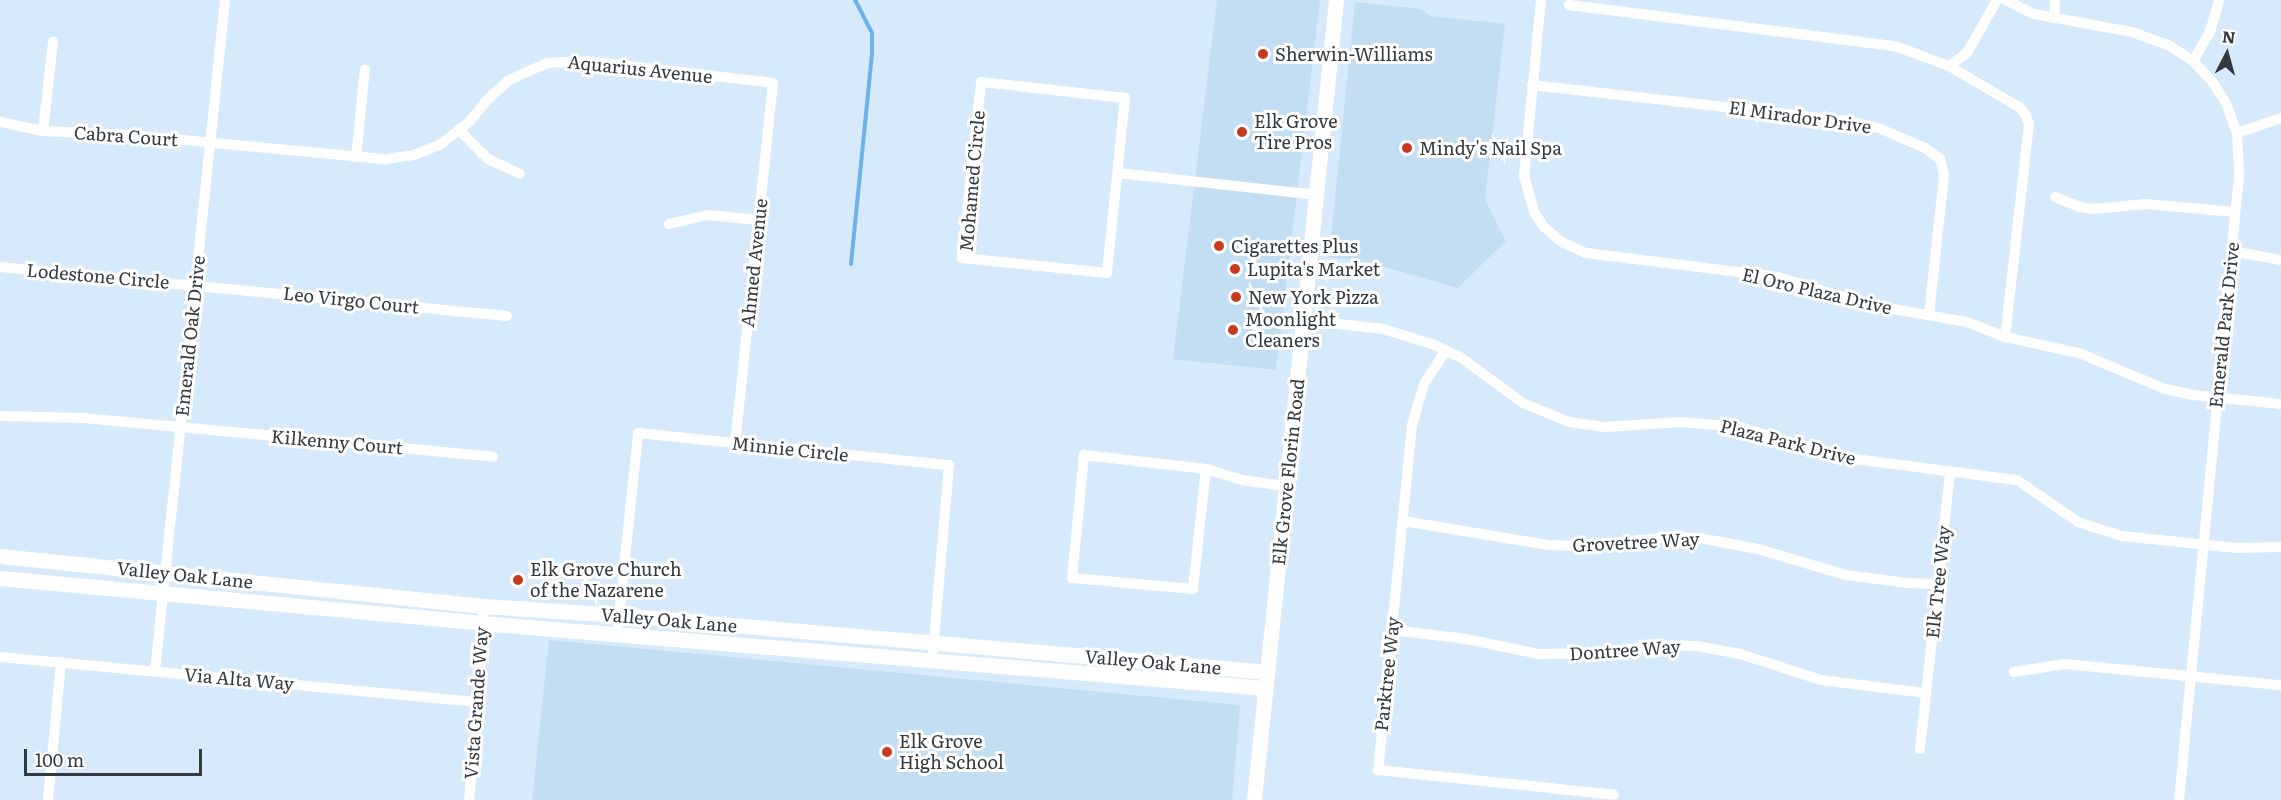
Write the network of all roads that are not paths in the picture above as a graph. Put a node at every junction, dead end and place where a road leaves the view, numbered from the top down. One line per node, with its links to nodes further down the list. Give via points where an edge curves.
1 (225, 0): 21 (street, Emerald Oak Drive)
2 (1336, 0): 25 (street, Elk Grove Florin Road)
3 (1541, 0): 15 (street, El Oro Plaza Drive)
4 (1997, 0): 12 (street, via 1967,53)
5 (2006, 0): 9 (street, Emerald Park Drive, via 2034,14)
6 (2055, 0): 9 (street)
7 (2219, 0): 11 (street, via 2210,32)
8 (1569, 4): 12 (street, via 1895,46)
9 (2054, 18): 11 (street, Emerald Park Drive, via 2145,36)
10 (53, 42): 18 (street)
11 (2193, 61): 20 (street, Emerald Park Drive, via 2219,91)
12 (1949, 66): 37 (street, via 2019,107 2028,120)
13 (365, 69): 22 (street)
14 (773, 83): 19 (street, Aquarius Avenue, via 560,61 534,67 509,80); 28 (street, Ahmed Avenue)
15 (1532, 85): 34 (street, El Oro Plaza Drive, via 1524,163 1526,189 1543,225 1562,242 1586,253 1765,275 1865,304); 34 (street, El Mirador Drive, via 1850,121 1925,148 1940,159 1944,175)
16 (2281, 118): 20 (street)
17 (0, 122): 18 (street, Cabra Court)
18 (43, 130): 21 (street, Cabra Court)
19 (460, 131): 22 (street, Aquarius Avenue, via 414,155 386,159); 24 (street, via 488,159)
20 (2237, 133): 27 (street, Emerald Park Drive, via 2240,161)
21 (210, 143): 22 (street, Aquarius Avenue); 33 (street, Emerald Oak Drive)
22 (356, 157)
23 (1118, 173): 23 (street, Mohamed Circle, via 1107,273 962,258 981,81 1125,98); 25 (street)
24 (520, 174)
25 (1317, 195): 36 (street, Elk Grove Florin Road)
26 (2055, 197): 27 (street, via 2093,209 2146,204)
27 (2235, 212): 30 (street, Emerald Park Drive)
28 (758, 220): 29 (street, via 708,215); 43 (street, Ahmed Avenue)
29 (669, 224)
30 (2232, 251): 31 (street); 39 (street, Emerald Park Drive)
31 (2281, 260)
32 (0, 267): 33 (street, Lodestone Circle)
33 (195, 284): 35 (street, Leo Virgo Court); 42 (street, Emerald Oak Drive)
34 (1929, 315): 37 (street, El Oro Plaza Drive, via 1966,322)
35 (507, 316)
36 (1304, 320): 38 (street, Plaza Park Drive, via 1383,329); 47 (street, Elk Grove Florin Road)
37 (2005, 337): 39 (street, El Oro Plaza Drive, via 2094,358 2165,389)
38 (1446, 350): 46 (street, Plaza Park Drive, via 1523,403 1569,422 1606,428 1681,422 1730,425 1839,457); 48 (street, Parktree Way, via 1430,372 1415,410)
39 (2217, 397): 40 (street, El Oro Plaza Drive); 49 (street, Emerald Park Drive)
40 (2281, 404)
41 (0, 416): 42 (street, via 84,418)
42 (180, 427): 44 (street, Kilkenny Court); 52 (street, Emerald Oak Drive)
43 (735, 443): 57 (street, Minnie Circle, via 638,434); 61 (street, Minnie Circle, via 949,465)
44 (493, 457)
45 (1206, 470): 45 (street, via 1084,455 1072,578 1193,589); 47 (street)
46 (1950, 472): 49 (street, Plaza Park Drive, via 2017,480 2064,514 2107,532); 54 (street, Elk Tree Way)
47 (1286, 486): 65 (street, Elk Grove Florin Road)
48 (1403, 521): 54 (street, Grovetree Way, via 1548,545 1699,538 1758,549 1846,575); 59 (street, Parktree Way)
49 (2203, 546): 50 (street, Plaza Park Drive); 67 (street, Emerald Park Drive)
50 (2281, 547)
51 (0, 556): 52 (street, Valley Oak Lane)
52 (166, 573): 55 (street, Emerald Oak Drive); 56 (street, Valley Oak Lane)
53 (0, 578): 55 (street, Valley Oak Lane)
54 (1938, 584): 70 (street, Elk Tree Way)
55 (164, 594): 58 (street, Valley Oak Lane); 64 (street, Emerald Oak Drive)
56 (483, 606): 57 (street, Valley Oak Lane); 58 (street, Vista Grande Way)
57 (618, 615): 60 (street, Minnie Circle); 61 (street, Valley Oak Lane)
58 (481, 624): 60 (street, Valley Oak Lane); 71 (street, Vista Grande Way)
59 (1392, 630): 70 (street, Dontree Way, via 1466,639 1539,654 1697,646 1740,654 1821,680); 73 (street, Parktree Way, via 1378,770)
60 (616, 634): 61 (street, Valley Oak Lane)
61 (933, 651): 65 (street, Valley Oak Lane); 69 (street, Valley Oak Lane)
62 (0, 657): 63 (street, Via Alta Way)
63 (61, 662): 64 (street, Via Alta Way); 74 (street)
64 (155, 671): 71 (street, Via Alta Way)
65 (1267, 672): 69 (street, Elk Grove Florin Road)
66 (2014, 672): 67 (street, via 2065,664)
67 (2190, 676): 68 (street); 77 (street, Emerald Park Drive)
68 (2281, 685)
69 (1265, 688): 76 (street, Elk Grove Florin Road)
70 (1926, 693): 72 (street, Elk Tree Way)
71 (479, 702): 75 (street, Vista Grande Way)
72 (1920, 749)
73 (1614, 795)
74 (48, 800)
75 (469, 800)
76 (1254, 800)
77 (2179, 800)

